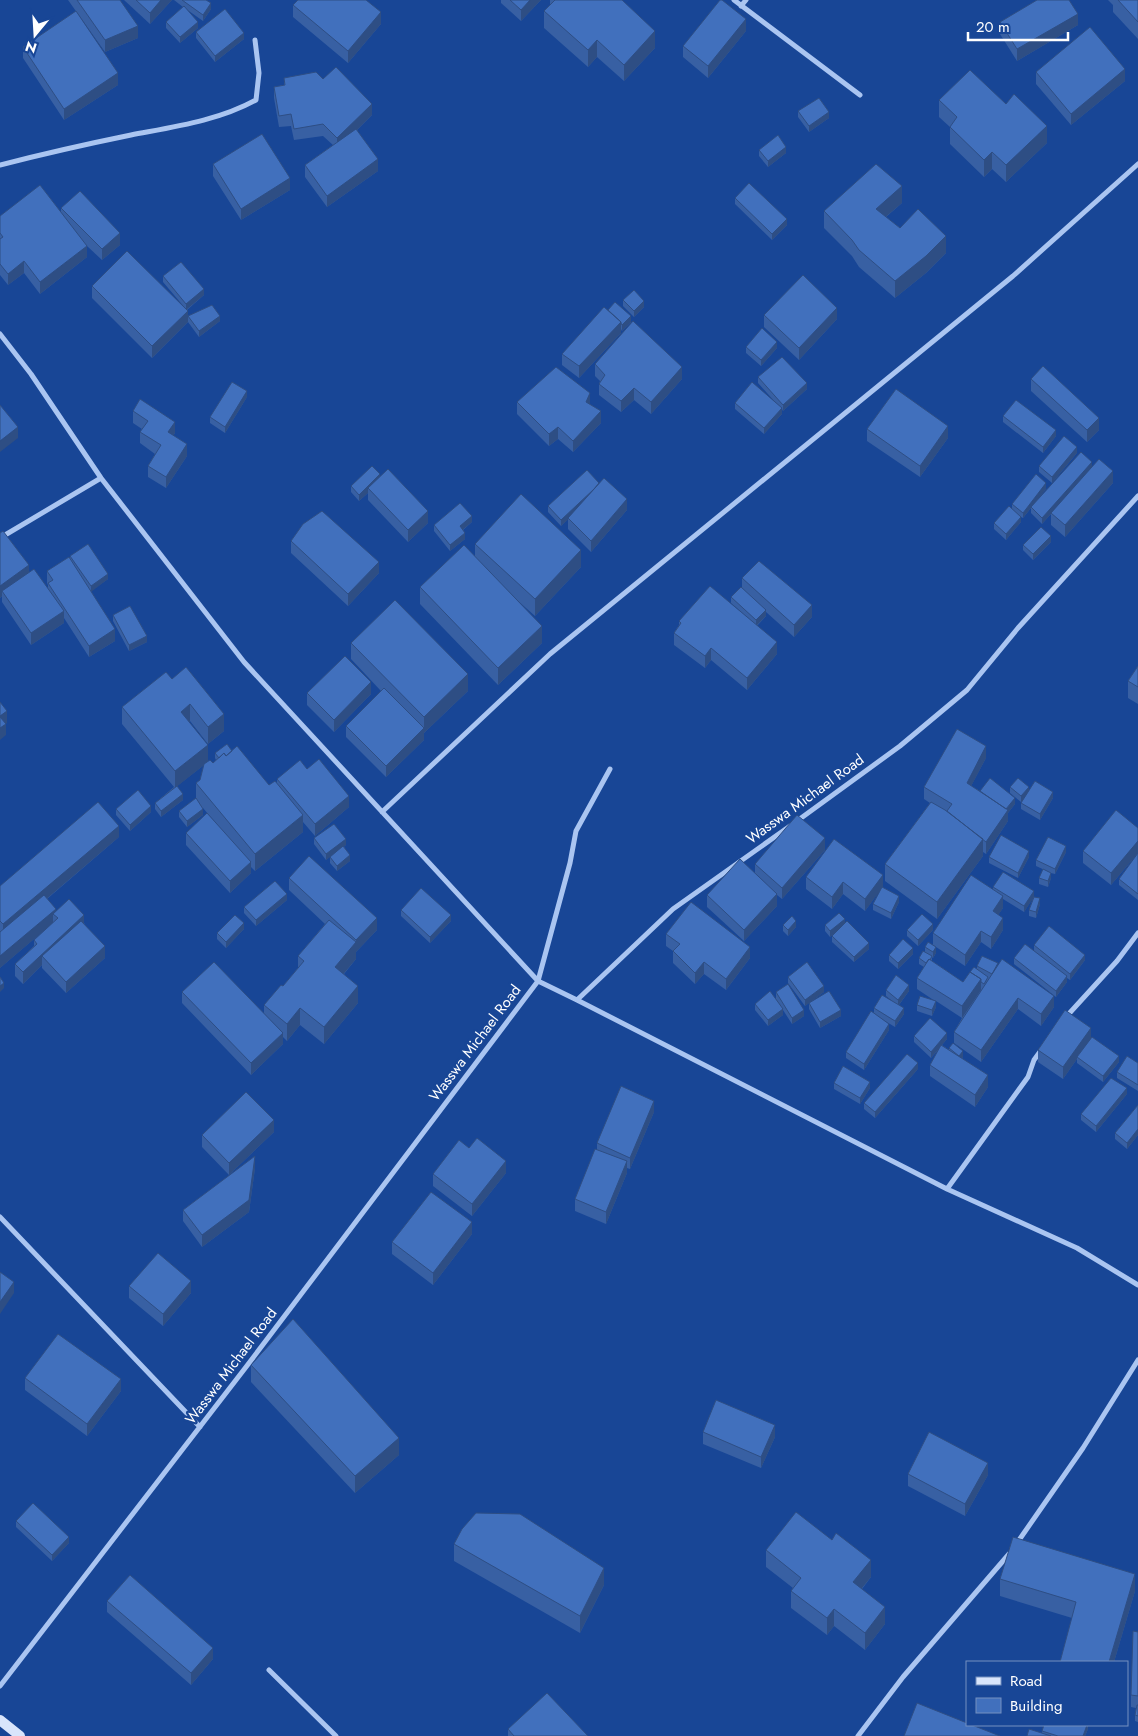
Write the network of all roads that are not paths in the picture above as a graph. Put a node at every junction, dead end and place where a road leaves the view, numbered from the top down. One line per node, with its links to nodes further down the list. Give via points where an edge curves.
1 (734, 0): 3 (street)
2 (746, 0): 3 (street)
3 (741, 6): 5 (street)
4 (255, 40): 7 (street, via 256,100 242,108)
5 (860, 95)
6 (1138, 164): 13 (street, via 1013,276 550,654)
7 (0, 165)
8 (0, 334): 9 (street)
9 (102, 478): 11 (street); 13 (street, via 244,662)
10 (1138, 496): 16 (street, Wasswa Michael Road, via 1018,628 968,690 892,752 673,909)
11 (0, 538)
12 (610, 769): 15 (street, via 576,831)
13 (382, 812): 15 (street)
14 (1138, 933): 17 (street, via 1117,961)
15 (538, 981): 16 (street, Wasswa Michael Road); 23 (street, Wasswa Michael Road)
16 (577, 1000): 19 (street)
17 (1061, 1021)
18 (1045, 1044): 19 (street, via 1028,1077)
19 (946, 1189): 21 (street, via 1077,1248)
20 (0, 1217): 23 (street)
21 (1138, 1285)
22 (1138, 1360): 29 (street, via 1083,1448 1008,1557 902,1677)
23 (200, 1427): 25 (street, Wasswa Michael Road)
24 (269, 1670): 28 (street)
25 (0, 1686)
26 (0, 1720): 27 (main road)
27 (20, 1736)
28 (336, 1736)
29 (858, 1736)

